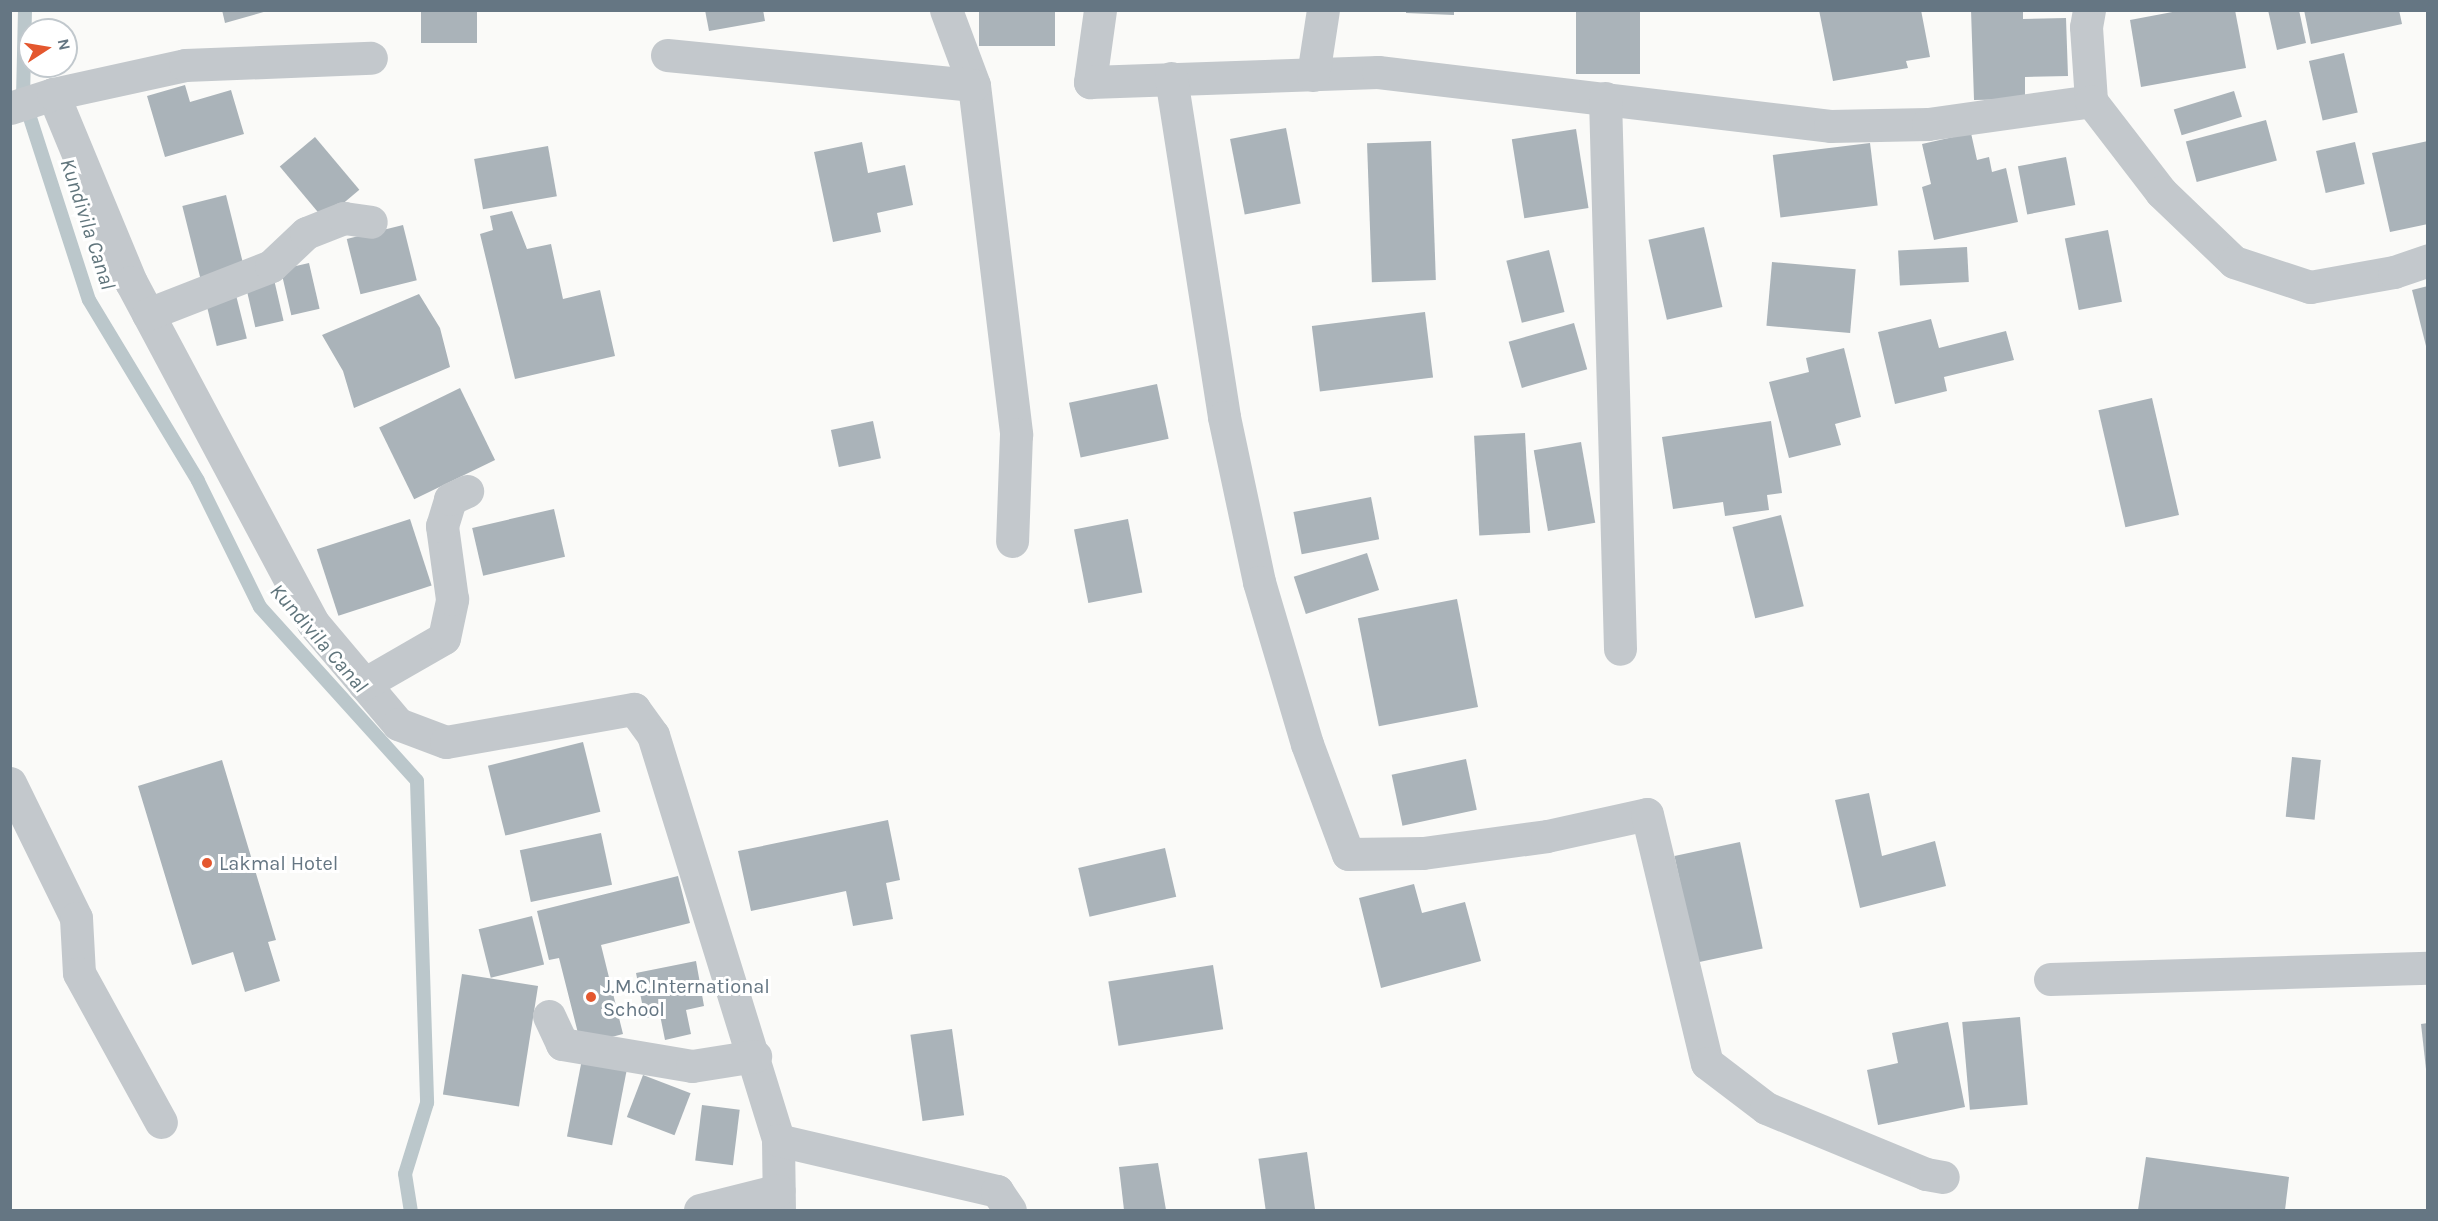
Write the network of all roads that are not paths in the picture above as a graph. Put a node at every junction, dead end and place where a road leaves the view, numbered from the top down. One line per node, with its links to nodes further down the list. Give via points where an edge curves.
1 (946, 10): 9 (street)
2 (1100, 10): 8 (street, via 1090,82)
3 (1323, 10): 7 (street)
4 (2089, 10): 12 (street, via 2086,27)
5 (667, 55): 9 (street)
6 (371, 58): 10 (street, via 185,65)
7 (1313, 75): 8 (street); 11 (street, via 1378,72)
8 (1171, 78): 28 (street, via 1224,417 1259,582 1307,744 1348,854 1434,851 1547,836 1647,814 1707,1063 1766,1108 1926,1174)
9 (974, 85): 18 (street, via 1016,434)
10 (53, 94): 13 (street); 16 (street)
11 (1605, 98): 12 (street, via 1830,126 1928,124); 19 (street)
12 (2091, 101): 15 (street, via 2161,192 2234,262 2310,287 2394,272)
13 (10, 108)
14 (371, 222): 16 (street, via 344,218 316,229 271,266)
15 (2427, 260)
16 (147, 314): 20 (street, via 314,623)
17 (467, 491): 20 (street, via 450,499 442,526 452,599 444,638)
18 (1012, 541)
19 (1620, 649)
20 (364, 684): 25 (street, via 398,724 446,742 634,709 653,735)
21 (10, 783): 26 (street, via 76,918 79,973)
22 (2427, 968): 23 (street)
23 (2050, 979)
24 (549, 1016): 25 (street, via 562,1044 693,1066)
25 (755, 1056): 27 (street)
26 (161, 1122)
27 (778, 1140): 29 (street); 31 (street, via 997,1191)
28 (1943, 1177)
29 (779, 1200): 30 (street)
30 (700, 1210)
31 (1010, 1210)

